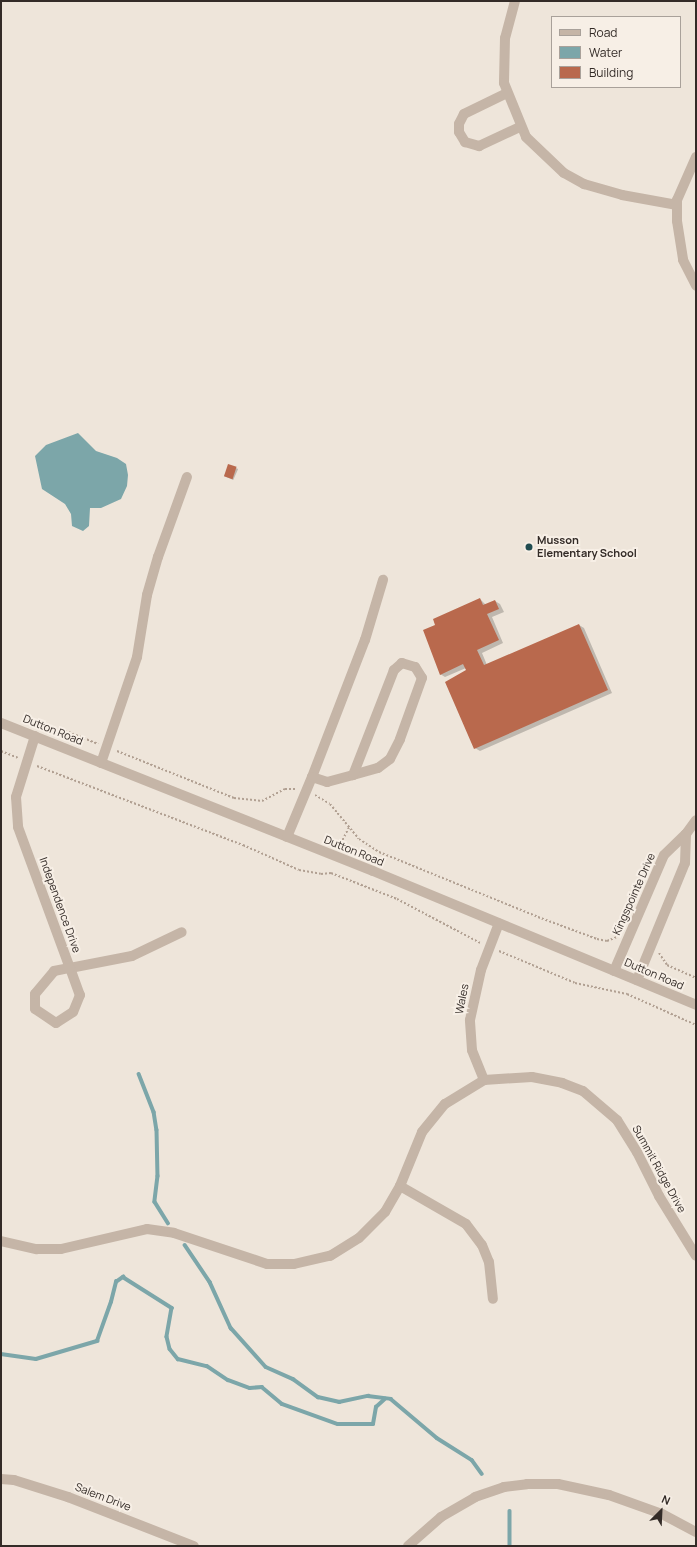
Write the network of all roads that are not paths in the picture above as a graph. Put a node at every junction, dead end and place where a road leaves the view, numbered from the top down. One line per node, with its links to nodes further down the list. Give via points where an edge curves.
1 (515, 1): 2 (street, via 505,38 504,83)
2 (507, 93): 3 (street); 3 (street, via 464,114 459,124 459,132 465,142 478,146)
3 (520, 127): 5 (street, via 540,153 564,173 584,184 622,195)
4 (696, 157): 5 (street)
5 (677, 205): 6 (street, via 683,260)
6 (696, 286)
7 (187, 477): 11 (street, via 158,557 137,657)
8 (383, 580): 13 (street, via 365,640)
9 (1, 723): 10 (street, Dutton Road)
10 (34, 736): 11 (street, Dutton Road); 19 (street, Independence Drive, via 16,797 18,827)
11 (101, 763): 16 (street, Dutton Road)
12 (353, 775): 12 (street, via 378,768 390,759 422,678 415,667 402,662 394,670); 13 (street, via 327,782)
13 (312, 777): 16 (street)
14 (696, 820): 15 (street, Kingspointe Drive)
15 (686, 834): 20 (street, Kingspointe Drive, via 664,855); 21 (street, via 685,863)
16 (287, 837): 17 (street, Dutton Road)
17 (499, 923): 20 (street, Dutton Road); 23 (street, Wales, via 475,990 470,1020 472,1050)
18 (182, 932): 19 (street, Independence Drive, via 132,956)
19 (70, 968): 19 (street, via 54,971 35,994 35,1008 56,1023 72,1012 80,995)
20 (614, 971): 21 (street, Dutton Road)
21 (637, 980): 22 (street, Dutton Road)
22 (696, 1005)
23 (484, 1080): 24 (street, Summit Ridge Drive, via 445,1104 422,1132); 26 (street, Summit Ridge Drive, via 517,1077 545,1079 583,1091 601,1105 617,1120)
24 (400, 1186): 25 (street, Summit Ridge Drive, via 385,1212 360,1238 330,1256 294,1264 267,1264 174,1233 147,1229 61,1249 37,1249); 27 (street, via 466,1224 482,1245 489,1262)
25 (1, 1241)
26 (696, 1256)
27 (493, 1299)
28 (1, 1478): 30 (street, Salem Drive, via 68,1497)
29 (696, 1532): 32 (street, via 662,1514 609,1495 558,1484 527,1484 504,1487 474,1497 441,1517)
30 (169, 1541): 31 (street, Salem Drive)
31 (194, 1546)
32 (408, 1546)

